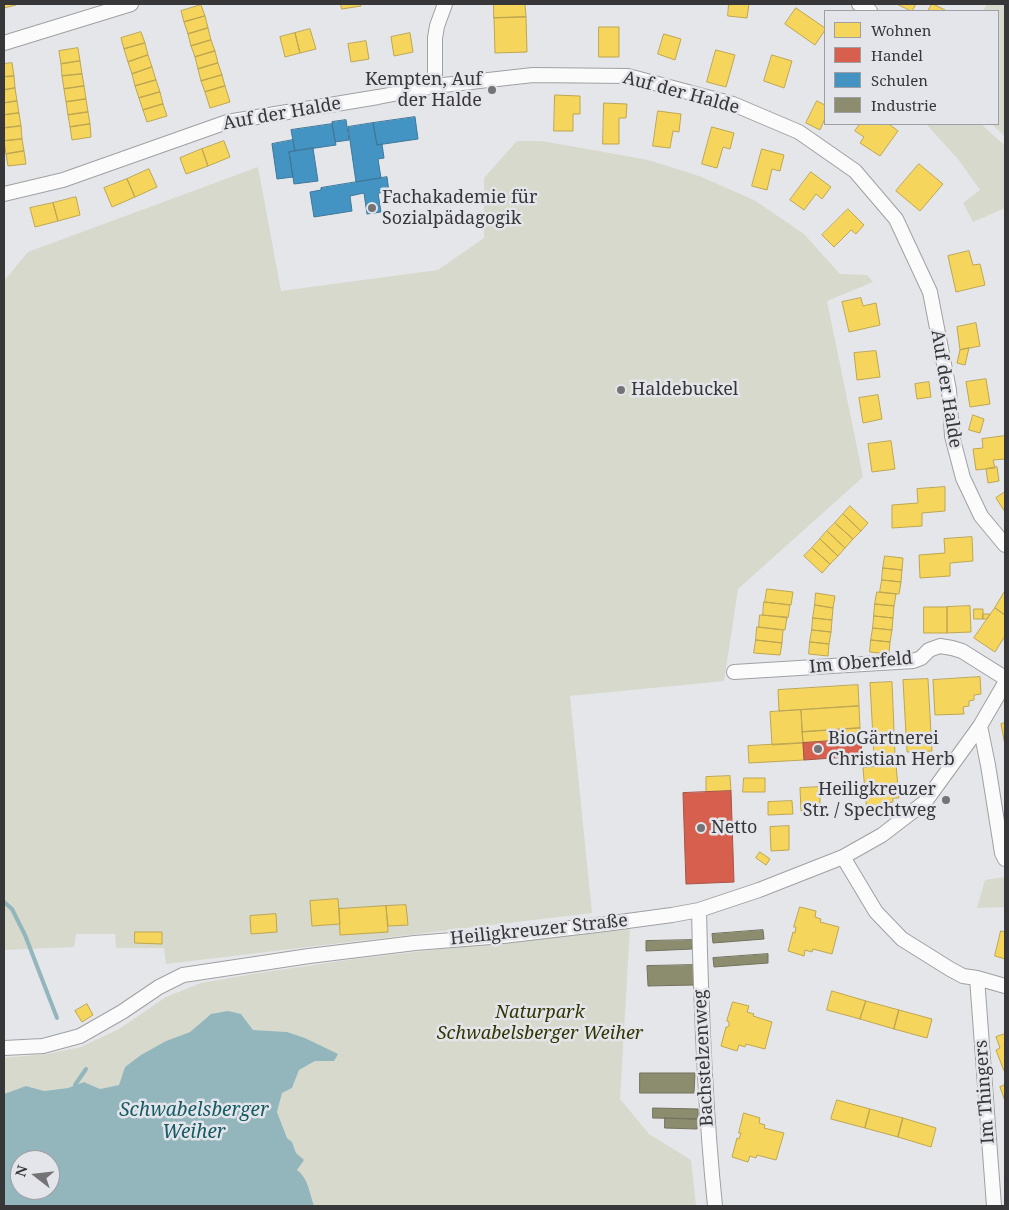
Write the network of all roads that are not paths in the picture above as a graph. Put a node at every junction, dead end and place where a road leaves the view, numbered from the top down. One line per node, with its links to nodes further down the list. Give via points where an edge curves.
1 (131, 4): 3 (street)
2 (445, 4): 4 (street, via 435,38)
3 (4, 43)
4 (435, 86): 5 (street, Auf der Halde, via 227,122 63,180); 6 (street, Auf der Halde, via 533,75 628,76 733,104 799,132 855,171 896,219 930,292 949,390 952,436 963,478 981,516)
5 (4, 194)
6 (1005, 545)
7 (734, 672): 8 (street, Im Oberfeld, via 913,661 940,646 962,651)
8 (1005, 678)
9 (1005, 683): 10 (street, Heiligkreuzer Straße)
10 (980, 726): 11 (street, Heiligkreuzer Straße, via 924,802 882,835); 12 (street)
11 (843, 857): 13 (street, Heiligkreuzer Straße); 14 (street, via 876,912 902,939 963,976)
12 (1005, 860)
13 (699, 910): 16 (street, Heiligkreuzer Straße, via 503,936 318,954 183,975 80,1036 43,1046); 17 (street, Bachstelzenweg, via 708,1136)
14 (977, 978): 15 (street); 18 (street, Im Thingers)
15 (1005, 986)
16 (4, 1048)
17 (715, 1206)
18 (994, 1206)

